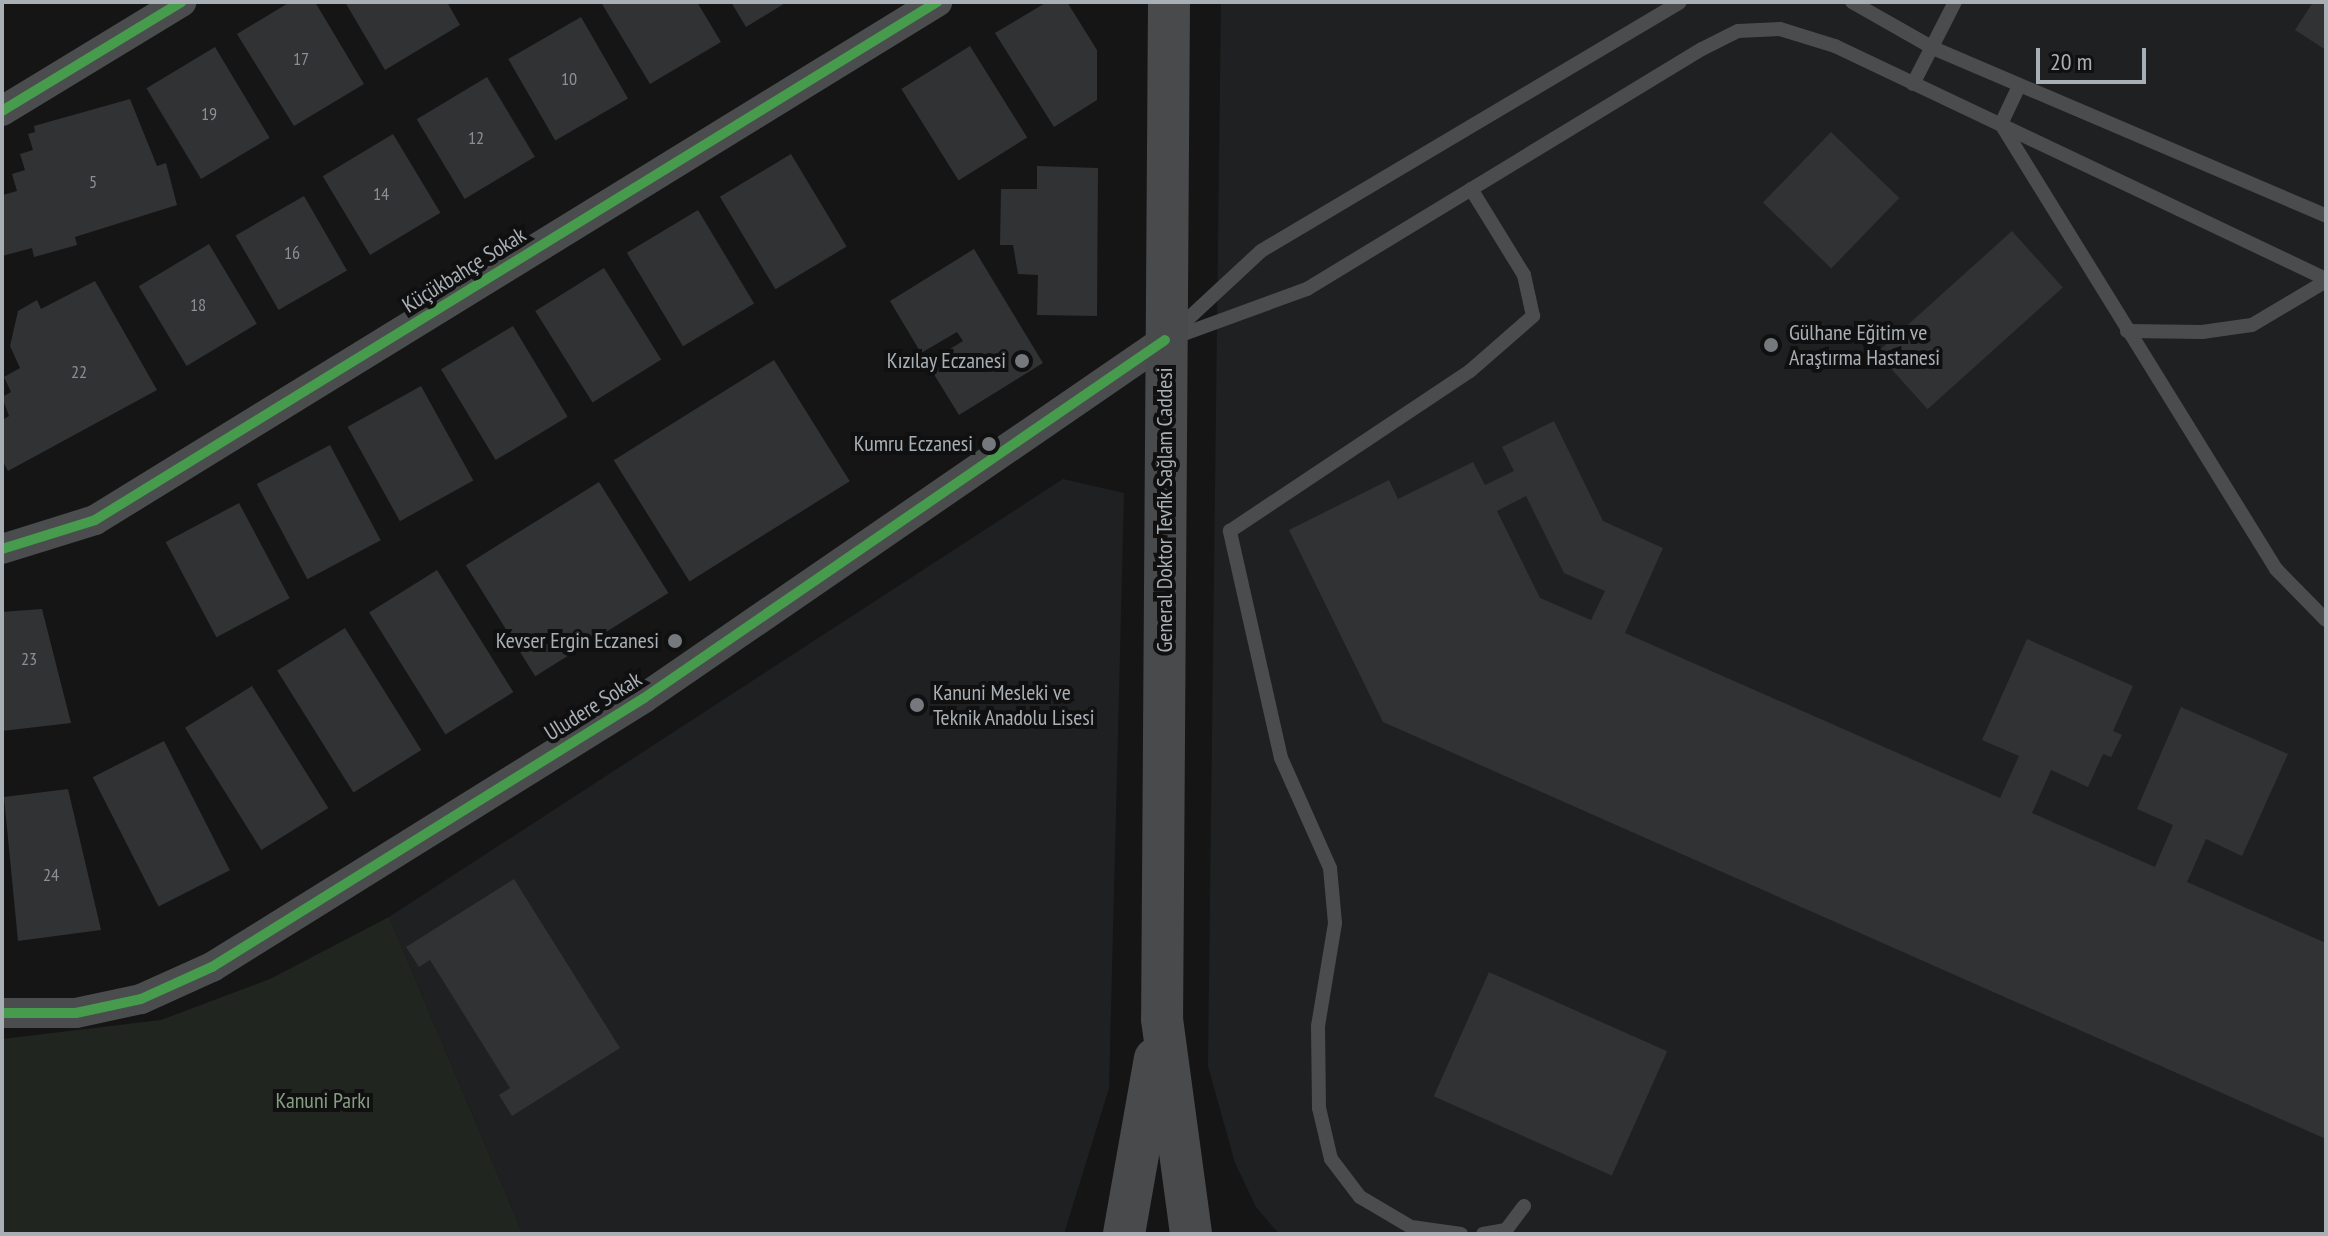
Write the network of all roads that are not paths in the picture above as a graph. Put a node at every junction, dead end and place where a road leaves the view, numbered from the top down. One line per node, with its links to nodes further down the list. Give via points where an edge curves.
1 (181, 2): 10 (street)
2 (937, 2): 17 (street, Küçükbahçe Sokak, via 95,520)
3 (1169, 2): 16 (main road, General Doktor Tevfik Sağlam Caddesi)
4 (1680, 2): 16 (lane, via 1261,251)
5 (1852, 2): 7 (lane)
6 (1955, 2): 7 (lane)
7 (1933, 48): 8 (lane); 9 (lane)
8 (1913, 84): 11 (lane); 12 (lane, via 1835,46 1780,29 1738,31)
9 (2019, 86): 11 (lane); 13 (lane)
10 (2, 111)
11 (2001, 124): 14 (lane); 15 (lane)
12 (1471, 189): 16 (lane, via 1307,289); 24 (lane, via 1524,275 1533,316 1470,371 1230,531 1281,758 1330,868 1335,923 1318,1040 1319,1108 1331,1159 1360,1197 1411,1227)
13 (2326, 216)
14 (2326, 280): 15 (lane, via 2252,325 2202,332)
15 (2127, 331): 18 (lane, via 2276,569)
16 (1165, 340): 19 (street, Uludere Sokak, via 644,698 212,967 141,999 76,1013); 20 (main road, General Doktor Tevfik Sağlam Caddesi)
17 (2, 549)
18 (2326, 620)
19 (2, 1013)
20 (1162, 1019): 22 (main road, General Doktor Tevfik Sağlam Caddesi); 23 (main road, General Doktor Tevfik Sağlam Caddesi)
21 (1524, 1206): 25 (lane, via 1506,1230)
22 (1124, 1234)
23 (1191, 1234)
24 (1461, 1234)
25 (1483, 1234)

